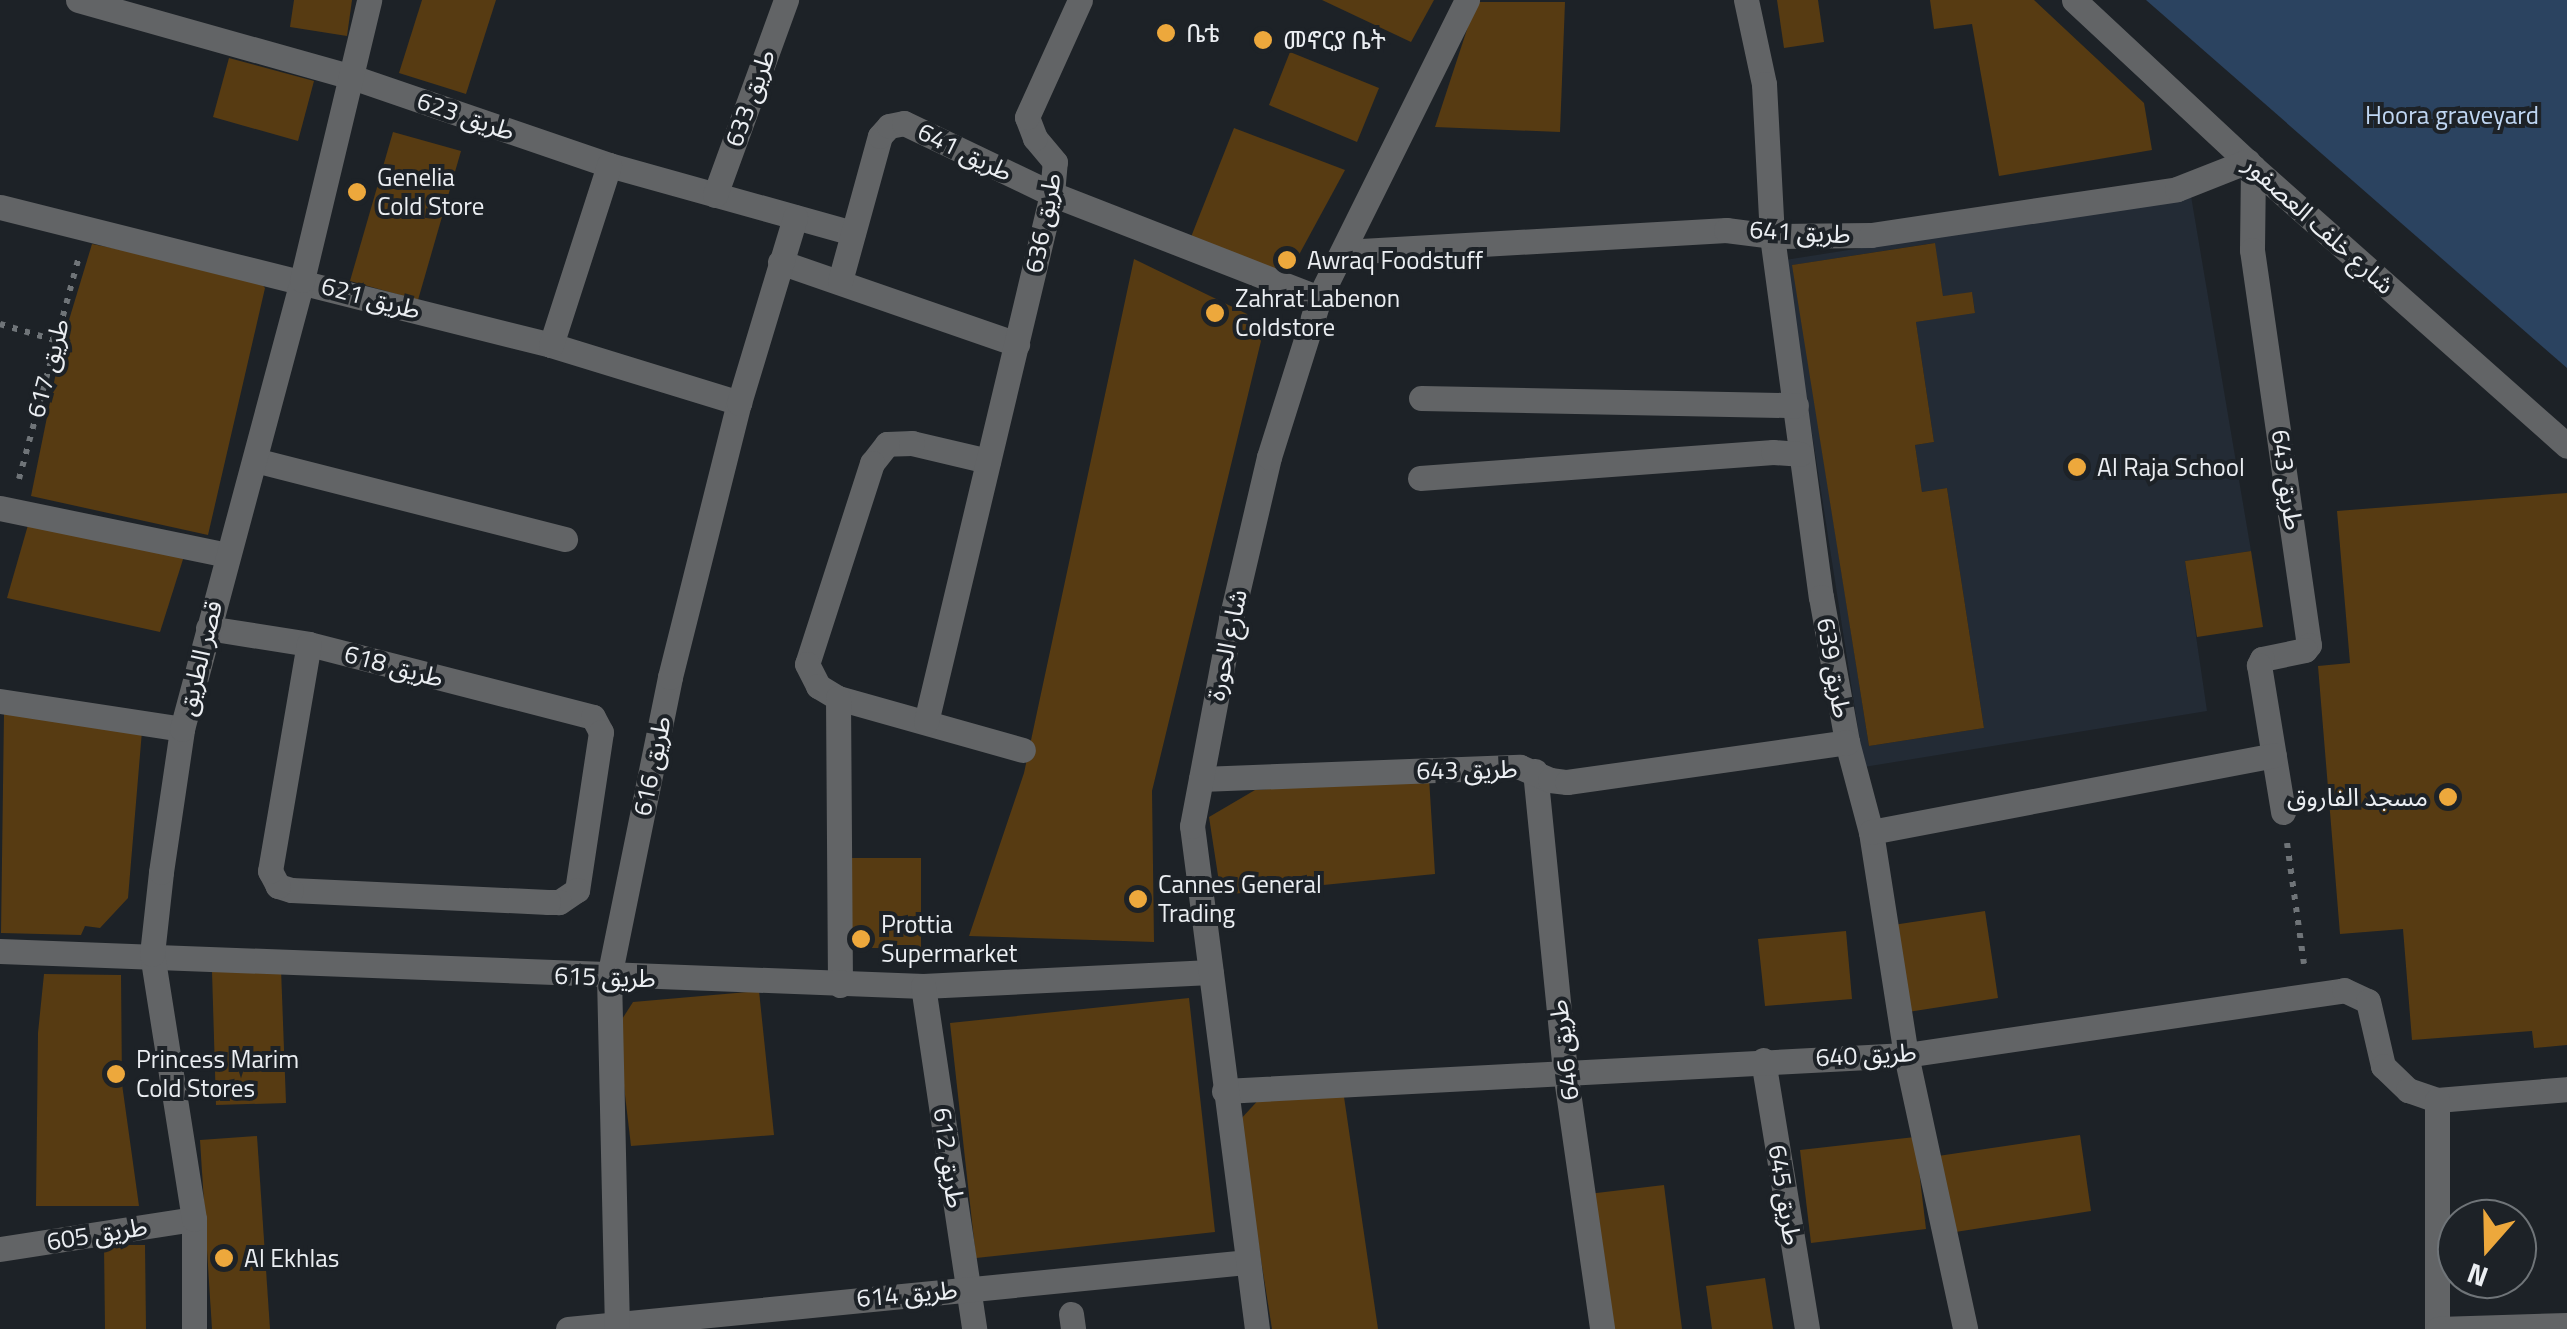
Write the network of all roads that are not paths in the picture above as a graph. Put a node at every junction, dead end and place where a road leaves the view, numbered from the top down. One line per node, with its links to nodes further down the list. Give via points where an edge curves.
1 (78, 0): 8 (street, طريق 623)
2 (369, 0): 8 (street, قصر الطريق)
3 (786, 0): 12 (street, طريق 633)
4 (1080, 0): 11 (street, طريق 636, via 1028,118 1055,162)
5 (1467, 0): 17 (street, شارع الحورة)
6 (1744, 0): 16 (street, طريق 639, via 1764,84)
7 (2074, 0): 9 (street, شارع خلف العصفور)
8 (352, 77): 10 (street, طريق 623); 19 (street, قصر الطريق)
9 (2250, 164): 16 (street, طريق 641, via 2158,192 1871,235); 27 (street, شارع خلف العصفور); 43 (street, طريق 643, via 2252,250 2309,645 2262,658 2259,666)
10 (610, 166): 12 (street, طريق 623); 23 (street)
11 (1052, 194): 15 (street, طريق 641, via 904,123 880,136); 21 (street, طريق 641); 22 (street, طريق 636)
12 (715, 195): 14 (street, طريق 623)
13 (0, 207): 19 (street, طريق 621)
14 (794, 217): 15 (street, طريق 623); 18 (street, طريق 616)
15 (854, 233): 20 (street)
16 (1772, 236): 17 (street, طريق 641, via 1715,230); 26 (street, طريق 639)
17 (1344, 252): 21 (street, شارع الحورة)
18 (780, 262): 20 (street); 25 (street, طريق 616)
19 (302, 280): 23 (street, طريق 621); 29 (street, قصر الطريق)
20 (840, 281): 22 (street)
21 (1319, 298): 45 (street, شارع الحورة, via 1269,457)
22 (1018, 344): 30 (street, طريق 636)
23 (551, 345): 25 (street, طريق 621)
24 (1421, 398): 26 (street)
25 (739, 403): 51 (street, طريق 616, via 670,677)
26 (1796, 405): 28 (street, طريق 639)
27 (2567, 446)
28 (1800, 454): 31 (street); 41 (street, طريق 639)
29 (255, 460): 33 (street); 34 (street, قصر الطريق)
30 (988, 461): 37 (street, via 912,443 887,444 872,463 806,664 818,686); 39 (street, طريق 636)
31 (1420, 478)
32 (6, 509): 34 (street)
33 (565, 539)
34 (226, 555): 35 (street, قصر الطريق)
35 (208, 628): 36 (street, طريق 618); 40 (street, قصر الطريق)
36 (309, 644): 36 (street, طريق 618, via 593,718 601,732 581,880 569,898 284,889 273,881)
37 (838, 698): 39 (street); 52 (street)
38 (0, 702): 40 (street)
39 (926, 722): 42 (street)
40 (182, 729): 49 (street, قصر الطريق)
41 (1847, 742): 44 (street, طريق 643, via 1567,782); 47 (street, طريق 639)
42 (1023, 750)
43 (2274, 755): 46 (street, طريق 643); 47 (street)
44 (1535, 770): 45 (street, طريق 643); 56 (street, طريق 646)
45 (1200, 780): 50 (street, شارع الحورة, via 1192,826)
46 (2283, 812)
47 (1870, 832): 54 (street, طريق 639)
48 (0, 951): 49 (street, طريق 615)
49 (152, 954): 51 (street, طريق 615); 60 (street, قصر الطريق)
50 (1211, 972): 53 (street, طريق 615); 58 (street, شارع الحورة)
51 (609, 977): 52 (street, طريق 615); 66 (street, طريق 616)
52 (840, 984): 53 (street, طريق 615)
53 (924, 986): 63 (street, طريق 612)
54 (1906, 1055): 55 (street, طريق 640); 59 (street, طريق 640, via 2344,990 2368,1002 2389,1076); 73 (street, طريق 639)
55 (1764, 1060): 56 (street, طريق 640); 72 (street, طريق 645)
56 (1565, 1072): 58 (street, طريق 640); 71 (street, طريق 646)
57 (2567, 1089): 59 (street)
58 (1224, 1091): 62 (street, شارع الحورة)
59 (2437, 1100): 74 (street)
60 (194, 1218): 61 (street, طريق 605); 67 (street, قصر الطريق)
61 (0, 1249)
62 (1246, 1262): 63 (street, طريق 614); 70 (street, شارع الحورة)
63 (968, 1288): 64 (street, طريق 614); 69 (street, طريق 612)
64 (764, 1318): 66 (street, طريق 614)
65 (2567, 1325): 74 (street)
66 (616, 1326): 68 (street, طريق 614)
67 (194, 1329)
68 (568, 1329)
69 (974, 1329)
70 (1257, 1329)
71 (1602, 1329)
72 (1807, 1329)
73 (1965, 1329)
74 (2437, 1329)

